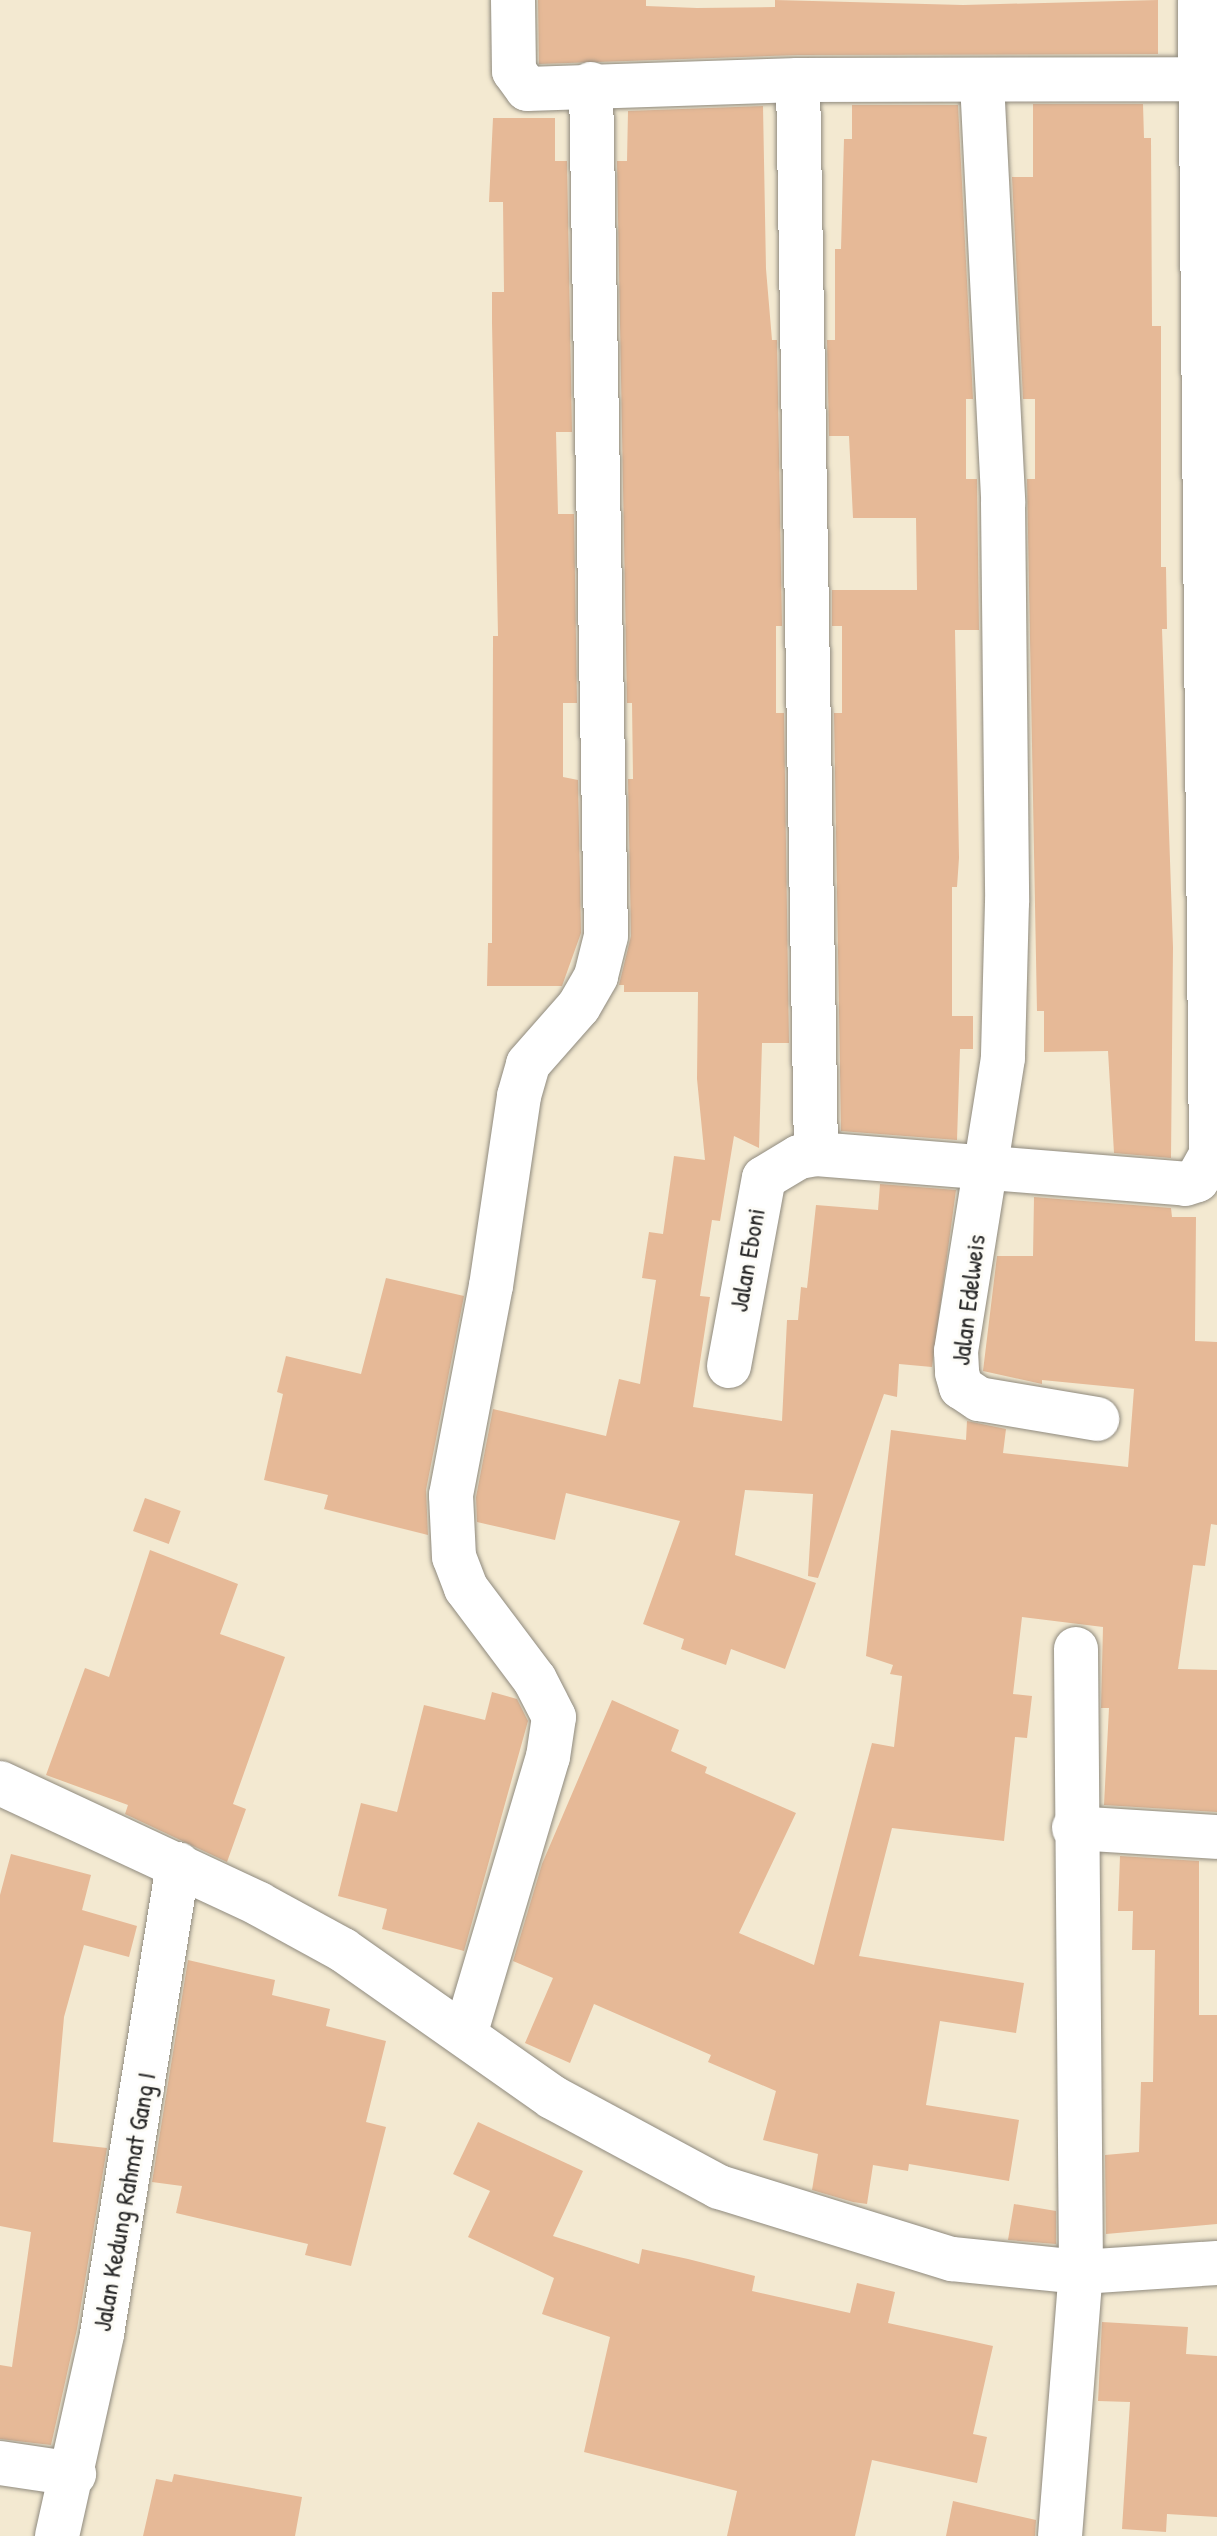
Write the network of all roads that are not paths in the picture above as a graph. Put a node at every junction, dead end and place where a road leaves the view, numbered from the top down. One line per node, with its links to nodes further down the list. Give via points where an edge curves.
1 (513, 0): 6 (street, via 518,81 527,89)
2 (1200, 0): 3 (street)
3 (1209, 79): 5 (street); 7 (street)
4 (798, 80): 5 (street); 6 (street); 8 (street)
5 (982, 82): 9 (street, Jalan Edelweis, via 1003,503 1007,886 1003,1058)
6 (591, 84): 17 (street, via 606,936 596,976 579,1006 528,1064 519,1096 491,1286 451,1495 454,1557 466,1588 535,1680 554,1717 548,1757)
7 (1211, 464): 9 (street, via 1211,1155 1197,1180 1185,1184)
8 (799, 1159): 9 (street); 10 (street, Jalan Eboni, via 764,1178)
9 (987, 1168): 11 (street, Jalan Edelweis, via 956,1351 961,1387 979,1399)
10 (729, 1366)
11 (1097, 1419)
12 (1076, 1649): 14 (street)
13 (0, 1783): 16 (street)
14 (1074, 1828): 15 (street); 19 (street)
15 (1217, 1837)
16 (178, 1864): 17 (street, via 343,1950); 21 (street, Jalan Kedung Rahmat Gang I, via 126,2194)
17 (465, 2035): 19 (street, via 552,2097 719,2187 952,2259)
18 (1217, 2263): 19 (street)
19 (1081, 2272): 23 (street)
20 (0, 2463): 21 (street)
21 (74, 2474): 22 (street, Jalan Kedung Rahmat Gang I)
22 (57, 2536)
23 (1060, 2536)

